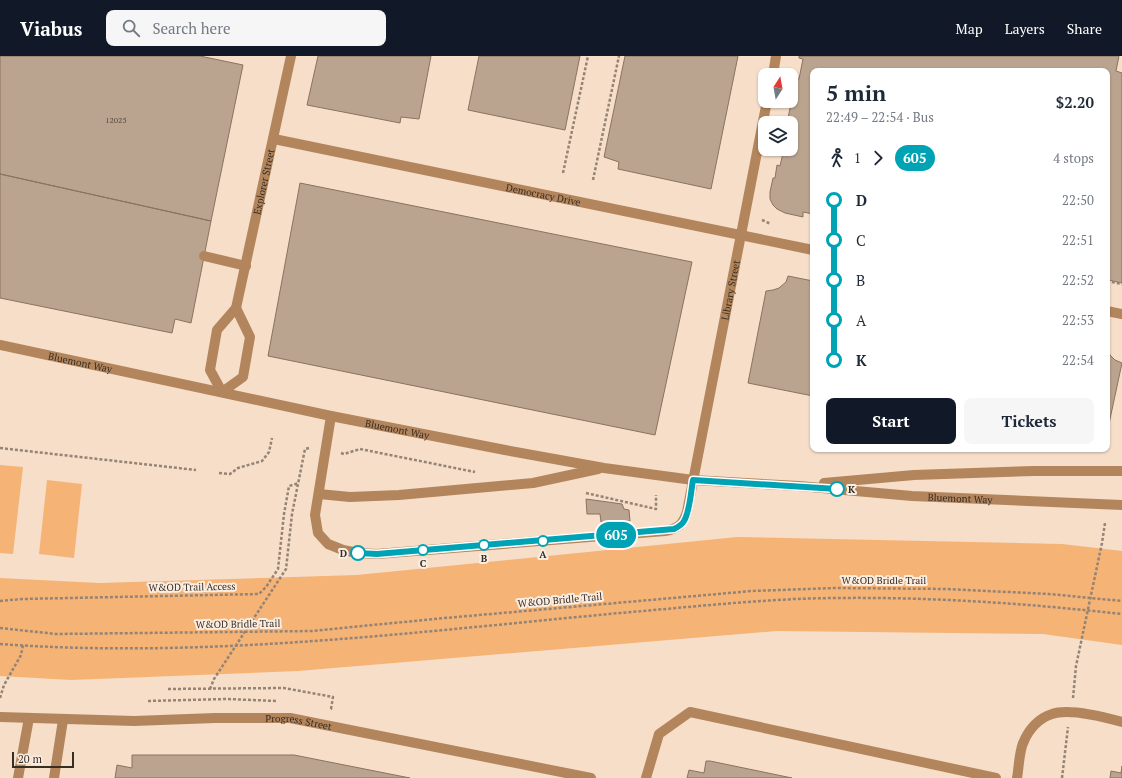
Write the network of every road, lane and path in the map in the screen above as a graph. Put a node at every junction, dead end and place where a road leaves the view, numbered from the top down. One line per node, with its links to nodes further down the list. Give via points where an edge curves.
1 (291, 56): 7 (street, Explorer Street)
2 (588, 56): 8 (path)
3 (618, 56): 9 (path)
4 (776, 56): 5 (street)
5 (774, 68)
6 (767, 108): 10 (street, Library Street)
7 (274, 139): 10 (street, Democracy Drive); 13 (street, Explorer Street)
8 (563, 173)
9 (593, 180)
10 (741, 236): 11 (street, Democracy Drive); 31 (street, Library Street)
11 (810, 249)
12 (204, 256): 13 (street)
13 (246, 266): 16 (street, Explorer Street)
14 (1110, 282): 15 (path)
15 (1122, 284)
16 (236, 308): 20 (street, Explorer Street, via 217,330 210,370); 20 (street, via 250,337 243,377)
17 (1110, 312): 18 (street)
18 (1122, 314)
19 (0, 345): 20 (street, Bluemont Way)
20 (222, 392): 21 (street, Bluemont Way)
21 (331, 416): 26 (street, Bluemont Way); 35 (street, Library Street)
22 (272, 438): 29 (path, via 269,452 262,461 238,468 230,474)
23 (0, 448): 27 (path)
24 (309, 448): 32 (path, via 305,450)
25 (338, 453): 30 (path, via 344,454 360,449)
26 (604, 468): 31 (street, Bluemont Way); 35 (street, via 533,483 399,495 350,497)
27 (196, 470)
28 (1122, 471): 33 (street, Bluemont Way, via 914,475)
29 (219, 473)
30 (483, 473)
31 (693, 480): 33 (street, Bluemont Way); 35 (street, Library Street, via 685,521 674,529 377,554 342,550 328,544 318,533 315,515)
32 (299, 483): 39 (path, W&OD Trail Access, via 289,486 278,569 259,594); 47 (path, via 284,574 214,679)
33 (799, 486): 37 (street, Bluemont Way, via 912,496)
34 (586, 493): 36 (path, via 656,509)
35 (319, 494)
36 (656, 495)
37 (1122, 505)
38 (1105, 522): 45 (path)
39 (0, 601)
40 (1122, 601): 42 (path, W&OD Bridle Trail, via 947,589 834,588 752,591 312,631 56,634)
41 (1122, 614): 44 (path, via 969,601 883,598 796,599 206,647)
42 (0, 628)
43 (0, 644): 44 (path)
44 (22, 645): 48 (path, via 21,655 4,685)
45 (1076, 666)
46 (168, 689): 47 (path)
47 (210, 689): 51 (path, via 284,688 333,697 331,709)
48 (0, 698)
49 (148, 701): 50 (path)
50 (282, 701)
51 (324, 708)
52 (0, 718): 53 (street, Progress Street)
53 (29, 718): 54 (street, Progress Street); 56 (street)
54 (63, 720): 57 (street); 58 (street, Progress Street, via 290,718)
55 (1122, 722): 61 (street, via 1094,715 1070,713 1052,714 1036,722 1023,742)
56 (18, 778)
57 (54, 778)
58 (591, 778)
59 (646, 778): 60 (street, via 659,734 690,712)
60 (996, 778)
61 (1017, 778)

